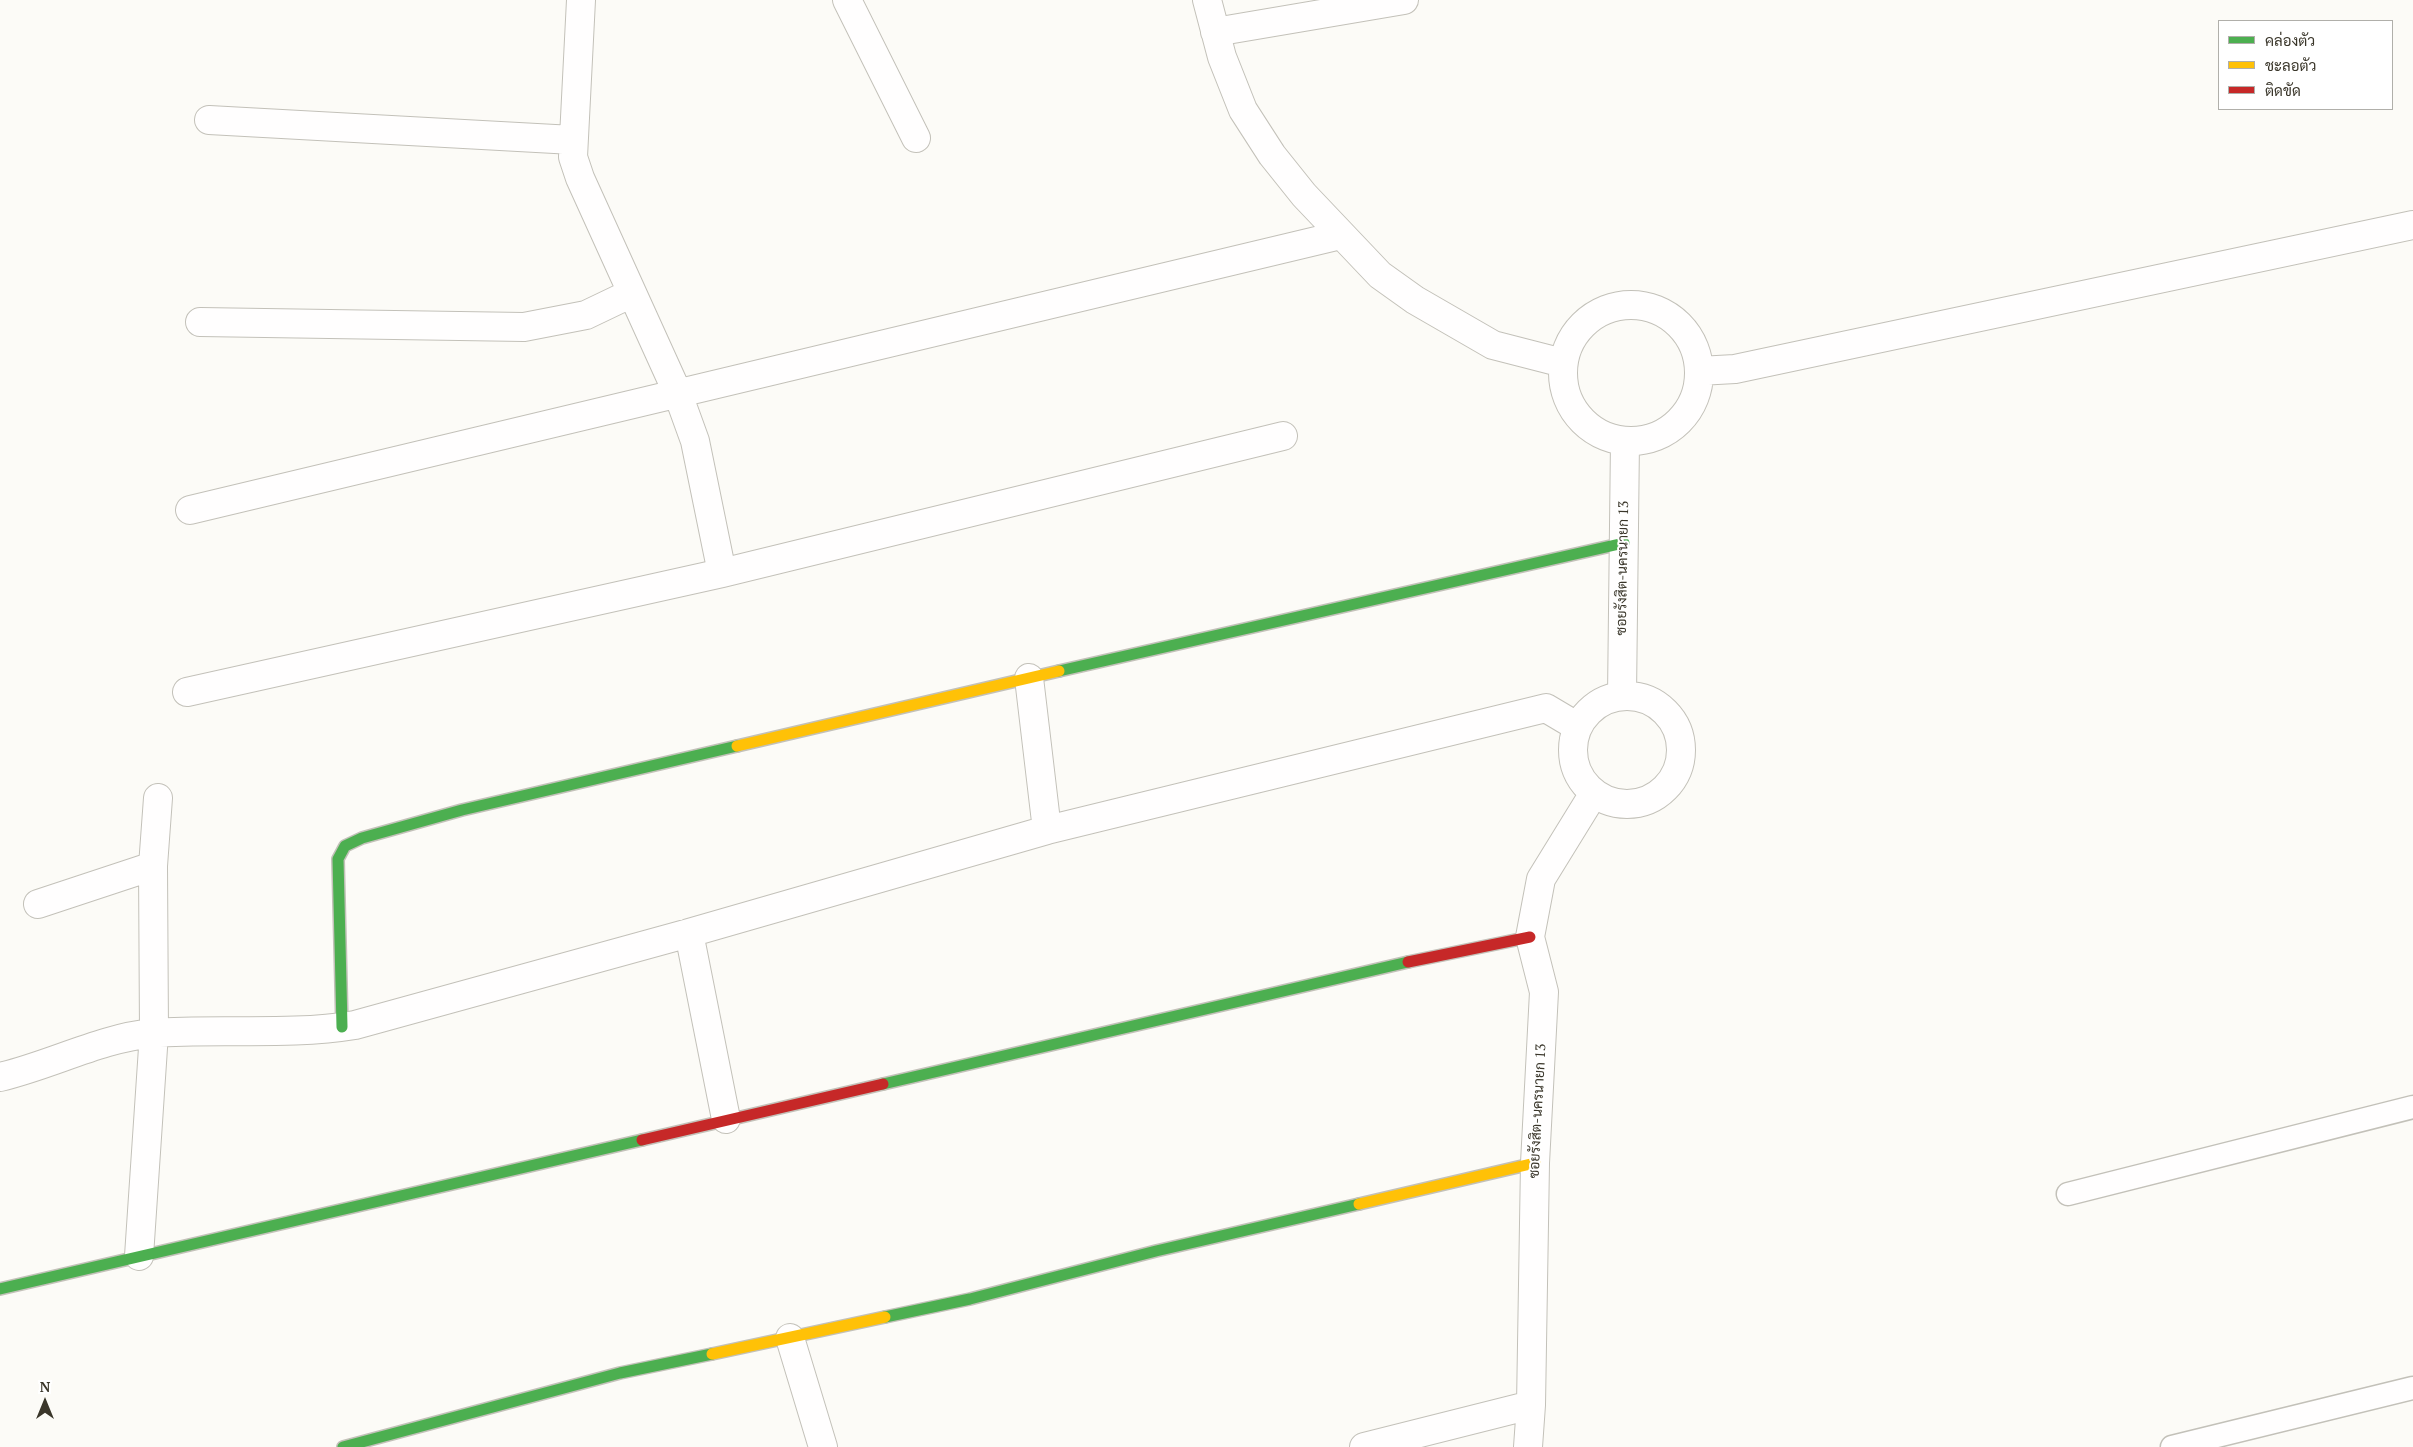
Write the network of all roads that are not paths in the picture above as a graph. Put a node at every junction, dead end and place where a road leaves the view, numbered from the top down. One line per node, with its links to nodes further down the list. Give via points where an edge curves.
1 (581, 0): 8 (street)
2 (847, 0): 7 (street)
3 (1207, 0): 5 (street)
4 (1404, 0): 5 (street)
5 (1215, 32): 10 (street, via 1243,110 1304,196)
6 (209, 120): 8 (street)
7 (916, 138)
8 (573, 140): 11 (street, via 573,157 580,178)
9 (2413, 225): 14 (street, via 1734,369)
10 (1341, 235): 13 (street, via 1380,275 1462,328 1493,345); 15 (street)
11 (632, 293): 12 (street, via 586,315 524,327); 15 (street)
12 (200, 322)
13 (1563, 363): 14 (street, via 1569,342 1582,324 1600,312 1622,305 1645,306 1666,314 1683,329 1695,349); 17 (street, via 1566,392 1571,406 1584,423 1603,435)
14 (1699, 371): 17 (street, via 1696,394 1685,414 1668,430 1647,438)
15 (678, 394): 18 (street); 20 (street, via 695,440)
16 (1283, 436): 20 (street)
17 (1625, 440): 19 (street, ซอยรังสิต-นครนายก 13)
18 (190, 510)
19 (1624, 543): 21 (street); 23 (street, ซอยรังสิต-นครนายก 13)
20 (722, 573): 22 (street)
21 (1029, 678): 27 (street); 32 (street, via 462,810 362,838 345,846 338,859)
22 (186, 692)
23 (1622, 696): 24 (street, via 1603,700 1588,711); 25 (street, via 1641,697 1658,704 1672,717 1680,734 1679,768 1671,783 1658,795 1643,802 1609,801)
24 (1578, 727): 25 (street, via 1573,745 1574,764); 27 (street, via 1546,708)
25 (1594, 793): 31 (street, ซอยรังสิต-นครนายก 13, via 1541,879)
26 (158, 798): 28 (street)
27 (1047, 830): 30 (street)
28 (153, 866): 29 (street); 33 (street)
29 (38, 904)
30 (689, 933): 32 (street); 36 (street)
31 (1530, 937): 36 (street, via 1430,956); 37 (street, ซอยรังสิต-นครนายก 13, via 1544,992)
32 (342, 1027): 33 (street, via 309,1031)
33 (154, 1033): 34 (street, via 122,1038); 39 (street)
34 (0, 1077)
35 (2413, 1107): 38 (lane)
36 (726, 1119): 39 (street)
37 (1534, 1163): 41 (street, via 1156,1251 970,1299); 43 (street, ซอยรังสิต-นครนายก 13)
38 (2068, 1194)
39 (139, 1256): 40 (street)
40 (0, 1289)
41 (790, 1338): 44 (street, via 620,1373); 45 (street)
42 (2413, 1388): 48 (lane)
43 (1531, 1405): 46 (street); 47 (street, ซอยรังสิต-นครนายก 13)
44 (343, 1447)
45 (823, 1447)
46 (1364, 1447)
47 (1528, 1447)
48 (2172, 1447)

